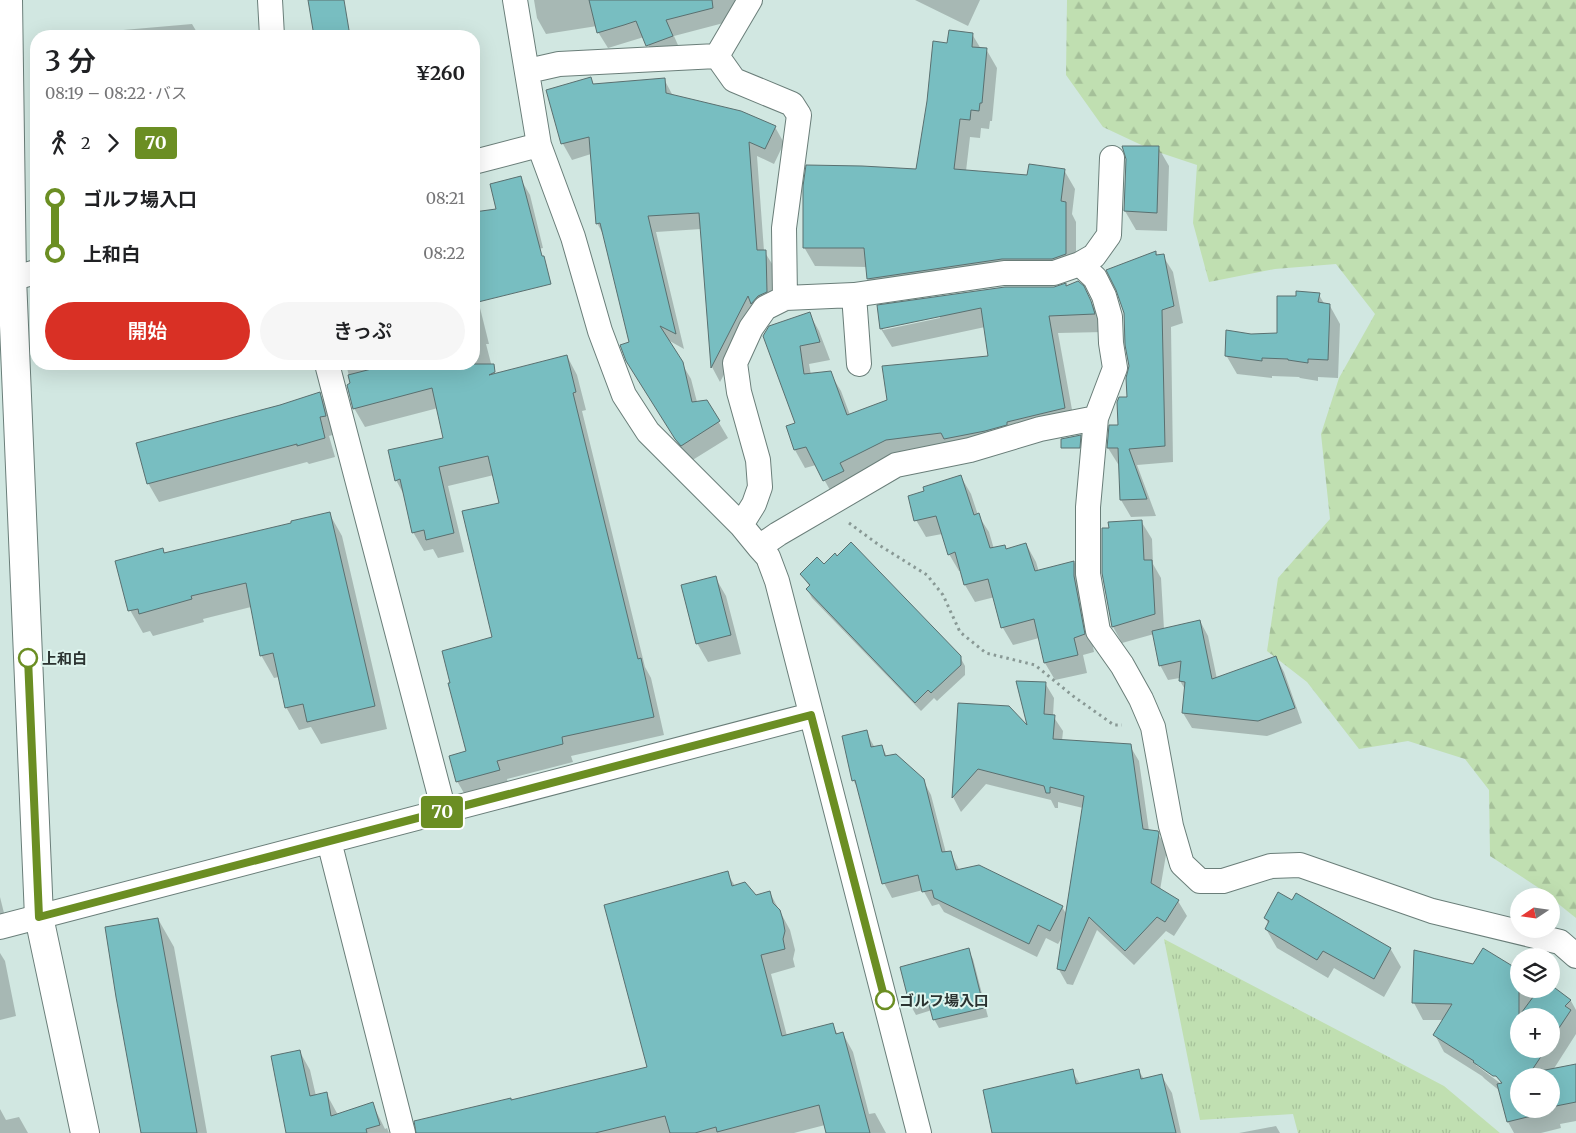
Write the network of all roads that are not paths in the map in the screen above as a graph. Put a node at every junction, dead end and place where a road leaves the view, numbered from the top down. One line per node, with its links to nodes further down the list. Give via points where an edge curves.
1 (8, 0): 12 (street)
2 (270, 0): 5 (street)
3 (515, 0): 7 (street)
4 (750, 0): 6 (street)
5 (272, 30)
6 (717, 56): 7 (street, via 560,64); 14 (street, via 734,80 792,104 799,115 784,228)
7 (528, 71): 8 (street)
8 (539, 145): 10 (street); 18 (street, via 573,237 600,331 624,395 648,432)
9 (1112, 158): 11 (street, via 1109,235 1094,256)
10 (480, 160)
11 (1080, 264): 13 (street, via 1054,273 1004,273); 17 (street, via 1095,278 1110,317 1110,343 1115,368)
12 (16, 277): 23 (street)
13 (854, 295): 14 (street); 15 (street)
14 (785, 298): 18 (street, via 765,308 751,328 735,363 739,392 758,460 760,487)
15 (859, 364)
16 (329, 370): 21 (street)
17 (1096, 418): 19 (street, via 1040,429 970,450 896,464); 25 (street, via 1088,516 1088,574 1096,622 1098,631 1141,699 1152,727 1171,826 1182,864 1200,882 1223,881 1271,866 1300,865 1432,911 1560,942)
18 (741, 526): 19 (street)
19 (759, 547): 20 (street, via 768,558 777,581)
20 (811, 715): 21 (street); 28 (street)
21 (444, 811): 22 (street)
22 (329, 841): 23 (street); 27 (street)
23 (39, 917): 24 (street); 26 (street)
24 (0, 927)
25 (1576, 956)
26 (85, 1133)
27 (403, 1133)
28 (919, 1133)

